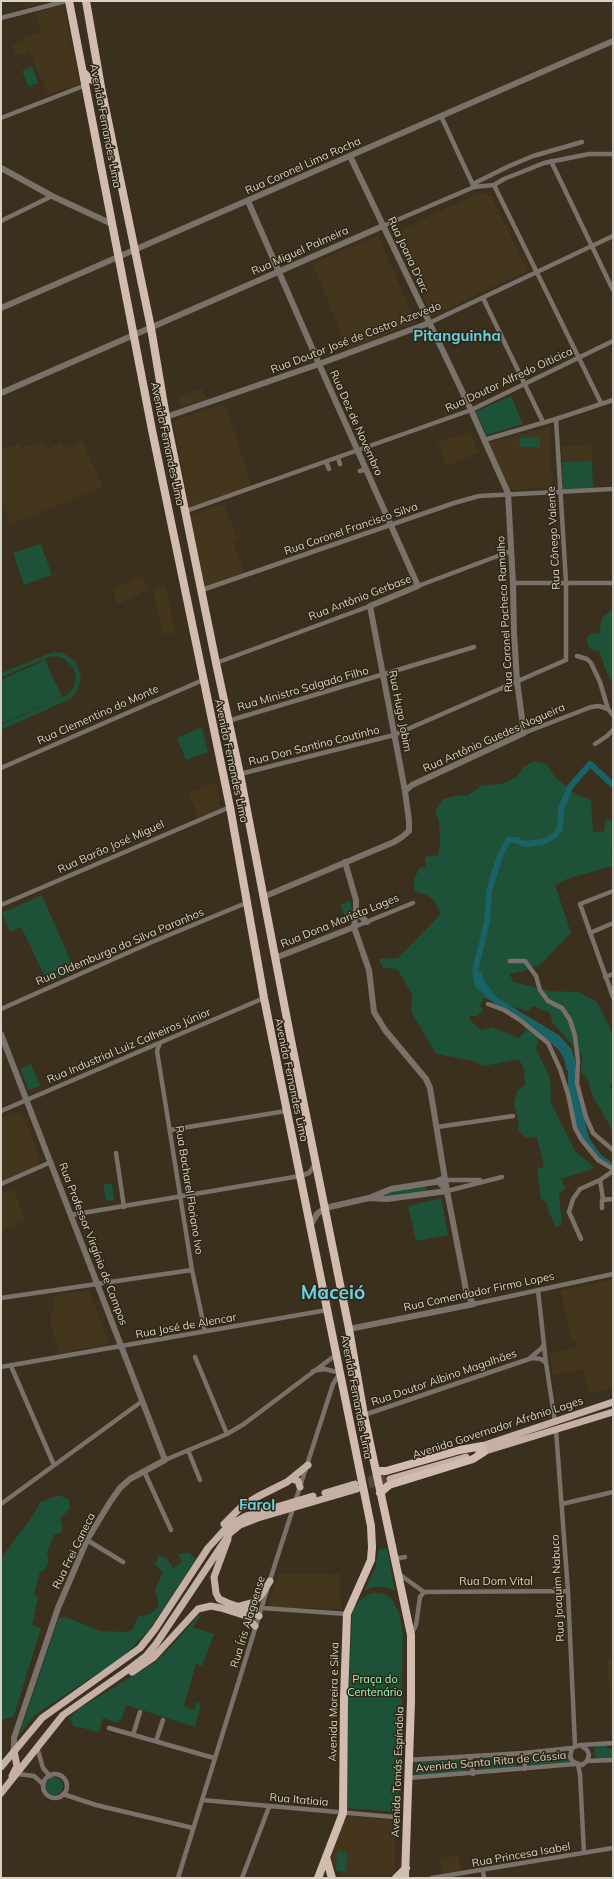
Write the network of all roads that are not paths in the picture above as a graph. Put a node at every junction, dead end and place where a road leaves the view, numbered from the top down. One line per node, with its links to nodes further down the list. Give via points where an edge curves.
1 (67, 1): 3 (street); 5 (highway, Avenida Fernandes Lima)
2 (86, 1): 7 (highway, Avenida Fernandes Lima)
3 (1, 18)
4 (613, 41): 9 (street, Rua Coronel Lima Rocha)
5 (83, 72): 6 (highway, Avenida Fernandes Lima); 7 (highway)
6 (86, 85): 8 (highway, Avenida Fernandes Lima); 10 (street)
7 (101, 85): 8 (highway); 25 (highway, Avenida Fernandes Lima)
8 (90, 105): 21 (highway, Avenida Fernandes Lima)
9 (441, 116): 13 (street, Rua Coronel Lima Rocha); 17 (street)
10 (1, 118)
11 (582, 142): 17 (street, Rua Miguel Palmeira, via 533,156)
12 (613, 154): 14 (street, Rua Miguel Palmeira, via 589,154)
13 (350, 156): 19 (street, Rua Coronel Lima Rocha); 22 (street, Rua Joana D'arc)
14 (551, 161): 16 (street, Rua Miguel Palmeira); 24 (street)
15 (1, 168): 18 (street)
16 (494, 185): 17 (street, Rua Miguel Palmeira); 28 (street)
17 (474, 186): 22 (street, Rua Miguel Palmeira)
18 (52, 196): 20 (street); 21 (street)
19 (248, 201): 25 (street, Rua Coronel Lima Rocha); 27 (street, Rua Dez de Novembro)
20 (1, 221)
21 (112, 224): 26 (highway, Avenida Fernandes Lima)
22 (383, 226): 27 (street, Rua Miguel Palmeira); 32 (street, Rua Joana D'arc)
23 (613, 236): 24 (street, Rua Doutor José de Castro Azevedo)
24 (592, 246): 28 (street, Rua Doutor José de Castro Azevedo); 29 (street)
25 (135, 250): 26 (street, Rua Coronel Lima Rocha); 33 (highway, Avenida Fernandes Lima)
26 (119, 256): 31 (street, Rua Coronel Lima Rocha); 34 (highway, Avenida Fernandes Lima)
27 (279, 271): 33 (street, Rua Miguel Palmeira); 37 (street, Rua Dez de Novembro)
28 (538, 272): 30 (street, Rua Doutor José de Castro Azevedo); 36 (street)
29 (613, 290)
30 (483, 298): 32 (street, Rua Doutor José de Castro Azevedo); 38 (street)
31 (1, 308)
32 (429, 323): 37 (street, Rua Doutor José de Castro Azevedo); 42 (street, Rua Joana D'arc)
33 (151, 328): 34 (street, Rua Miguel Palmeira); 43 (highway, Avenida Fernandes Lima)
34 (134, 335): 39 (street, Rua Miguel Palmeira); 69 (highway, Avenida Fernandes Lima)
35 (613, 341): 36 (street, Rua Doutor Alfredo Oiticica)
36 (579, 358): 38 (street, Rua Doutor Alfredo Oiticica); 41 (street)
37 (319, 364): 43 (street, Rua Doutor José de Castro Azevedo); 47 (street, Rua Dez de Novembro)
38 (525, 384): 42 (street, Rua Doutor Alfredo Oiticica); 45 (street)
39 (1, 393)
40 (613, 400): 41 (street)
41 (601, 403): 44 (street)
42 (471, 410): 46 (street, Rua Joana D'arc); 47 (street, Rua Doutor Alfredo Oiticica)
43 (166, 417): 55 (highway, Avenida Fernandes Lima)
44 (556, 419): 45 (street); 53 (street, Rua Cônego Valente)
45 (544, 422): 46 (street)
46 (484, 440): 54 (street, Rua Joana D'arc)
47 (358, 451): 48 (street, Rua Doutor Alfredo Oiticica); 56 (street, Rua Dez de Novembro, via 363,470)
48 (338, 458): 49 (street, Rua Doutor Alfredo Oiticica); 50 (street)
49 (326, 462): 51 (street); 55 (street, Rua Doutor Alfredo Oiticica)
50 (340, 464)
51 (329, 469)
52 (613, 489): 53 (street, Rua Coronel Francisco Silva)
53 (560, 492): 54 (street, Rua Coronel Francisco Silva); 58 (street, Rua Cônego Valente)
54 (508, 493): 56 (street, Rua Coronel Francisco Silva, via 479,496); 57 (street, Rua Coronel Pacheco Ramalho)
55 (186, 511): 62 (highway, Avenida Fernandes Lima)
56 (391, 525): 61 (street, Rua Dez de Novembro); 62 (street, Rua Coronel Francisco Silva)
57 (511, 551): 59 (street, Rua Coronel Pacheco Ramalho); 61 (street, Rua Antônio Gerbase)
58 (566, 582): 59 (street); 60 (street); 65 (street, Rua Cônego Valente)
59 (513, 583): 70 (street, Rua Coronel Pacheco Ramalho)
60 (613, 583)
61 (418, 586): 63 (street, Rua Antônio Gerbase)
62 (202, 590): 67 (highway, Avenida Fernandes Lima)
63 (370, 606): 67 (street, Rua Antônio Gerbase); 68 (street, Rua Hugo Jobim)
64 (474, 647): 68 (street, Rua Ministro Salgado Filho)
65 (567, 656): 70 (street, Rua Don Santino Coutinho, via 562,662)
66 (577, 656): 71 (street, via 591,663)
67 (216, 663): 73 (highway, Avenida Fernandes Lima)
68 (383, 675): 73 (street, Rua Ministro Salgado Filho); 76 (street, Rua Hugo Jobim)
69 (203, 680): 78 (street, Rua Clementino do Monte); 83 (highway, Avenida Fernandes Lima)
70 (517, 681): 75 (street, Rua Coronel Pacheco Ramalho); 76 (street, Rua Don Santino Coutinho)
71 (608, 709): 72 (street); 75 (street, Rua Antônio Guedes Nogueira, via 591,707)
72 (613, 715)
73 (228, 721): 79 (highway, Avenida Fernandes Lima)
74 (613, 730): 77 (street)
75 (524, 733): 81 (street, Rua Antônio Guedes Nogueira)
76 (394, 735): 79 (street, Rua Don Santino Coutinho); 80 (street, Rua Hugo Jobim)
77 (595, 744)
78 (1, 768)
79 (240, 774): 86 (highway, Avenida Fernandes Lima)
80 (403, 783): 81 (street); 82 (street, Rua Hugo Jobim)
81 (412, 785): 82 (street, Rua Antônio Guedes Nogueira)
82 (405, 790): 84 (street, Rua Hugo Jobim, via 409,831 402,837)
83 (230, 807): 87 (highway, Avenida Fernandes Lima); 89 (street, Rua Barão José Miguel)
84 (345, 862): 86 (street); 90 (street, via 355,894)
85 (613, 891): 94 (street, via 580,904)
86 (263, 897): 95 (highway, Avenida Fernandes Lima)
87 (246, 903): 100 (highway, Avenida Fernandes Lima); 102 (street, Rua Oldemburgo da Silva Paranhos)
88 (413, 903): 91 (street, Rua Dona Marieta Lages)
89 (1, 905)
90 (356, 912): 91 (street); 93 (street)
91 (367, 922): 93 (street, Rua Dona Marieta Lages)
92 (613, 923): 94 (street)
93 (354, 927): 95 (street, Rua Dona Marieta Lages); 111 (street, via 369,970 374,1012 385,1030 426,1079)
94 (590, 933): 98 (street)
95 (275, 958): 116 (highway, Avenida Fernandes Lima)
96 (510, 961): 113 (street, via 525,961 536,976 540,990 548,1001 562,1008 570,1020 578,1061 577,1083 586,1118 593,1133)
97 (613, 974): 98 (street)
98 (605, 977): 99 (street)
99 (613, 997)
100 (264, 998): 104 (street, Rua Industrial Luiz Calheiros Júnior); 109 (highway, Avenida Fernandes Lima)
101 (488, 1004): 117 (street, via 500,1007 520,1020 548,1043 566,1088 575,1128 588,1150)
102 (1, 1009)
103 (1, 1034): 107 (street, Rua Professor Virgínio de Campos)
104 (160, 1042): 105 (street, Rua Industrial Luiz Calheiros Júnior); 106 (street, Rua Bacharel Floriano Ivo)
105 (148, 1047): 106 (street); 107 (street, Rua Industrial Luiz Calheiros Júnior)
106 (157, 1051): 112 (street, Rua Bacharel Floriano Ivo)
107 (26, 1100): 108 (street, Rua Industrial Luiz Calheiros Júnior); 115 (street, Rua Professor Virgínio de Campos)
108 (1, 1111)
109 (286, 1111): 112 (street); 118 (highway, Avenida Fernandes Lima)
110 (513, 1116): 111 (street)
111 (437, 1127): 119 (street)
112 (170, 1130): 126 (street, Rua Bacharel Floriano Ivo)
113 (613, 1150)
114 (116, 1153): 130 (street)
115 (51, 1162): 124 (street); 133 (street, Rua Professor Virgínio de Campos)
116 (316, 1162): 118 (street, via 309,1173); 131 (highway, Avenida Fernandes Lima)
117 (613, 1170): 122 (street)
118 (300, 1176): 126 (street); 134 (highway, Avenida Fernandes Lima)
119 (445, 1177): 121 (street); 123 (street); 125 (street)
120 (502, 1177): 121 (street)
121 (487, 1180): 125 (street)
122 (600, 1180): 128 (street); 135 (street, via 580,1189 570,1205 570,1212)
123 (438, 1181): 125 (street); 127 (street, via 390,1189)
124 (1, 1184)
125 (447, 1191): 127 (street, via 392,1199); 140 (street)
126 (182, 1196): 130 (street); 136 (street, Rua Bacharel Floriano Ivo)
127 (370, 1198): 131 (street)
128 (603, 1199): 129 (street); 132 (street)
129 (613, 1199)
130 (124, 1207): 133 (street)
131 (325, 1208): 134 (street, via 317,1214); 145 (highway, Avenida Fernandes Lima)
132 (602, 1208)
133 (71, 1215): 138 (street, Rua Professor Virgínio de Campos)
134 (310, 1226): 144 (highway, Avenida Fernandes Lima)
135 (581, 1239)
136 (192, 1270): 138 (street); 146 (street, Rua Bacharel Floriano Ivo)
137 (613, 1274): 139 (street, Rua Comendador Firmo Lopes)
138 (96, 1284): 141 (street); 148 (street, Rua Professor Virgínio de Campos)
139 (538, 1290): 142 (street, Rua Comendador Firmo Lopes); 147 (street)
140 (467, 1295): 142 (street); 143 (street)
141 (1, 1298)
142 (474, 1304): 143 (street, Rua Comendador Firmo Lopes)
143 (464, 1306): 145 (street, Rua Comendador Firmo Lopes)
144 (327, 1310): 146 (street, Rua José de Alencar); 149 (highway, Avenida Fernandes Lima)
145 (349, 1329): 160 (highway, Avenida Fernandes Lima)
146 (205, 1331): 148 (street, Rua José de Alencar)
147 (544, 1344): 151 (street, Rua Doutor Albino Magalhães); 152 (street)
148 (122, 1347): 153 (street, Rua José de Alencar); 157 (street, Rua Professor Virgínio de Campos)
149 (337, 1354): 155 (street, Rua Frei Caneca); 156 (highway, Avenida Fernandes Lima)
150 (195, 1357): 164 (street)
151 (530, 1358): 152 (street, Rua Doutor Albino Magalhães); 160 (street, Rua Doutor Albino Magalhães)
152 (546, 1363): 162 (street)
153 (11, 1366): 154 (street, Rua José de Alencar); 168 (street)
154 (1, 1367)
155 (313, 1371): 156 (street, via 325,1369); 164 (street, Rua Frei Caneca)
156 (340, 1373): 169 (street, Rua Íris Alagoense, via 333,1384); 181 (highway, Avenida Fernandes Lima)
157 (142, 1402): 167 (street, Rua Professor Virgínio de Campos); 168 (street)
158 (613, 1402): 161 (main road, Avenida Governador Afrânio Lages)
159 (613, 1412): 163 (main road, Avenida Governador Afrânio Lages)
160 (364, 1415): 171 (highway, Avenida Fernandes Lima)
161 (570, 1417): 162 (main road, Avenida Governador Afrânio Lages); 163 (main road, via 558,1424)
162 (555, 1422): 165 (main road, Avenida Governador Afrânio Lages)
163 (556, 1430): 165 (main road, Avenida Governador Afrânio Lages); 180 (street, Rua Joaquim Nabuco)
164 (227, 1434): 166 (street, Rua Frei Caneca)
165 (483, 1449): 171 (highway, via 460,1450); 172 (main road, Avenida Governador Afrânio Lages); 177 (highway, via 473,1459 389,1485)
166 (188, 1450): 167 (street, Rua Frei Caneca); 174 (street)
167 (165, 1460): 170 (street, Rua Frei Caneca)
168 (54, 1465): 179 (street)
169 (308, 1465): 173 (main road); 175 (street, Rua Íris Alagoense)
170 (144, 1470): 183 (street); 185 (street, Rua Frei Caneca, via 120,1488)
171 (376, 1471): 177 (highway, Avenida Fernandes Lima)
172 (390, 1477)
173 (292, 1479): 175 (main road, via 298,1481); 186 (main road, via 242,1506 223,1525)
174 (200, 1480)
175 (300, 1487): 191 (street, Rua Íris Alagoense)
176 (613, 1492): 180 (street)
177 (380, 1493): 182 (highway, Avenida Fernandes Lima)
178 (1, 1496): 179 (street)
179 (2, 1503)
180 (562, 1504): 193 (street, Rua Joaquim Nabuco)
181 (370, 1526): 196 (highway, Avenida Moreira e Silva, via 371,1560)
182 (387, 1526): 188 (highway, Avenida Tomás Espíndola)
183 (171, 1530)
184 (230, 1533): 186 (main road, via 252,1520 356,1486 246,1516 229,1525); 194 (main road, via 214,1577 214,1588 219,1598); 200 (main road, via 156,1644 146,1656)
185 (87, 1540): 189 (street); 209 (street, Rua Frei Caneca, via 58,1608 14,1738)
186 (208, 1548): 209 (main road, via 140,1648 51,1711)
187 (405, 1557): 188 (street)
188 (395, 1559): 190 (highway, Avenida Tomás Espíndola)
189 (123, 1562)
190 (399, 1574): 192 (street); 199 (highway, Avenida Tomás Espíndola)
191 (270, 1581): 194 (main road, via 255,1602); 195 (street, Rua Íris Alagoense)
192 (424, 1592): 193 (street, Rua Dom Vital); 199 (street, via 420,1597 415,1630)
193 (568, 1592): 208 (street, Rua Joaquim Nabuco)
194 (238, 1606): 197 (main road)
195 (262, 1608): 196 (street); 197 (street, Rua Íris Alagoense)
196 (347, 1614): 228 (highway, Avenida Moreira e Silva)
197 (259, 1616): 198 (street, Rua Íris Alagoense)
198 (256, 1626): 200 (main road, via 243,1615 221,1608 211,1606 198,1609 154,1657); 212 (street, Rua Íris Alagoense)
199 (411, 1635): 213 (highway, Avenida Tomás Espíndola, via 412,1680)
200 (115, 1679): 207 (main road, via 63,1715)
201 (140, 1712): 204 (street)
202 (163, 1720): 205 (street)
203 (109, 1728): 204 (street)
204 (133, 1735): 205 (street)
205 (156, 1741): 212 (street)
206 (613, 1743): 208 (street, Avenida Santa Rita de Cássia)
207 (37, 1747): 219 (main road); 221 (street, via 43,1768)
208 (576, 1747): 210 (street, Avenida Santa Rita de Cássia); 215 (street, via 588,1750); 216 (street, via 570,1757)
209 (14, 1751): 217 (main road); 224 (main road, via 16,1769)
210 (524, 1753): 211 (street, Avenida Santa Rita de Cássia); 218 (street)
211 (470, 1757): 213 (street, Avenida Santa Rita de Cássia); 220 (street)
212 (214, 1758): 226 (street, Rua Íris Alagoense)
213 (408, 1760): 222 (highway, Avenida Tomás Espíndola)
214 (613, 1760): 215 (street)
215 (587, 1761): 216 (street)
216 (578, 1764): 218 (street, Avenida Santa Rita de Cássia); 232 (street)
217 (1, 1767)
218 (525, 1769): 220 (street, Avenida Santa Rita de Cássia)
219 (18, 1774): 223 (street, via 34,1776); 224 (main road)
220 (473, 1774): 222 (street, Avenida Santa Rita de Cássia)
221 (50, 1776): 223 (street); 225 (street, via 58,1775 64,1780 66,1784)
222 (408, 1778): 234 (highway, Avenida Tomás Espíndola)
223 (43, 1784): 225 (street, via 44,1792 49,1797 57,1798)
224 (2, 1792)
225 (63, 1794): 230 (street, via 96,1805)
226 (202, 1800): 227 (street, Rua Itatiaia); 230 (street, Rua Íris Alagoense)
227 (269, 1807): 228 (street, Rua Itatiaia); 237 (street)
228 (343, 1813): 229 (street, Rua Itatiaia); 233 (highway, Avenida Moreira e Silva)
229 (394, 1817)
230 (193, 1828): 236 (street, Rua Íris Alagoense)
231 (613, 1848): 232 (street, Rua Princesa Isabel)
232 (584, 1853): 235 (street, Rua Princesa Isabel)
233 (326, 1856): 238 (highway, Avenida Moreira e Silva); 239 (highway)
234 (406, 1868): 240 (highway); 241 (highway, Avenida Tomás Espíndola)
235 (483, 1871): 242 (street, Rua Princesa Isabel); 243 (street)
236 (178, 1878)
237 (242, 1878)
238 (318, 1878)
239 (332, 1878)
240 (396, 1878)
241 (405, 1878)
242 (432, 1878)
243 (484, 1878)

